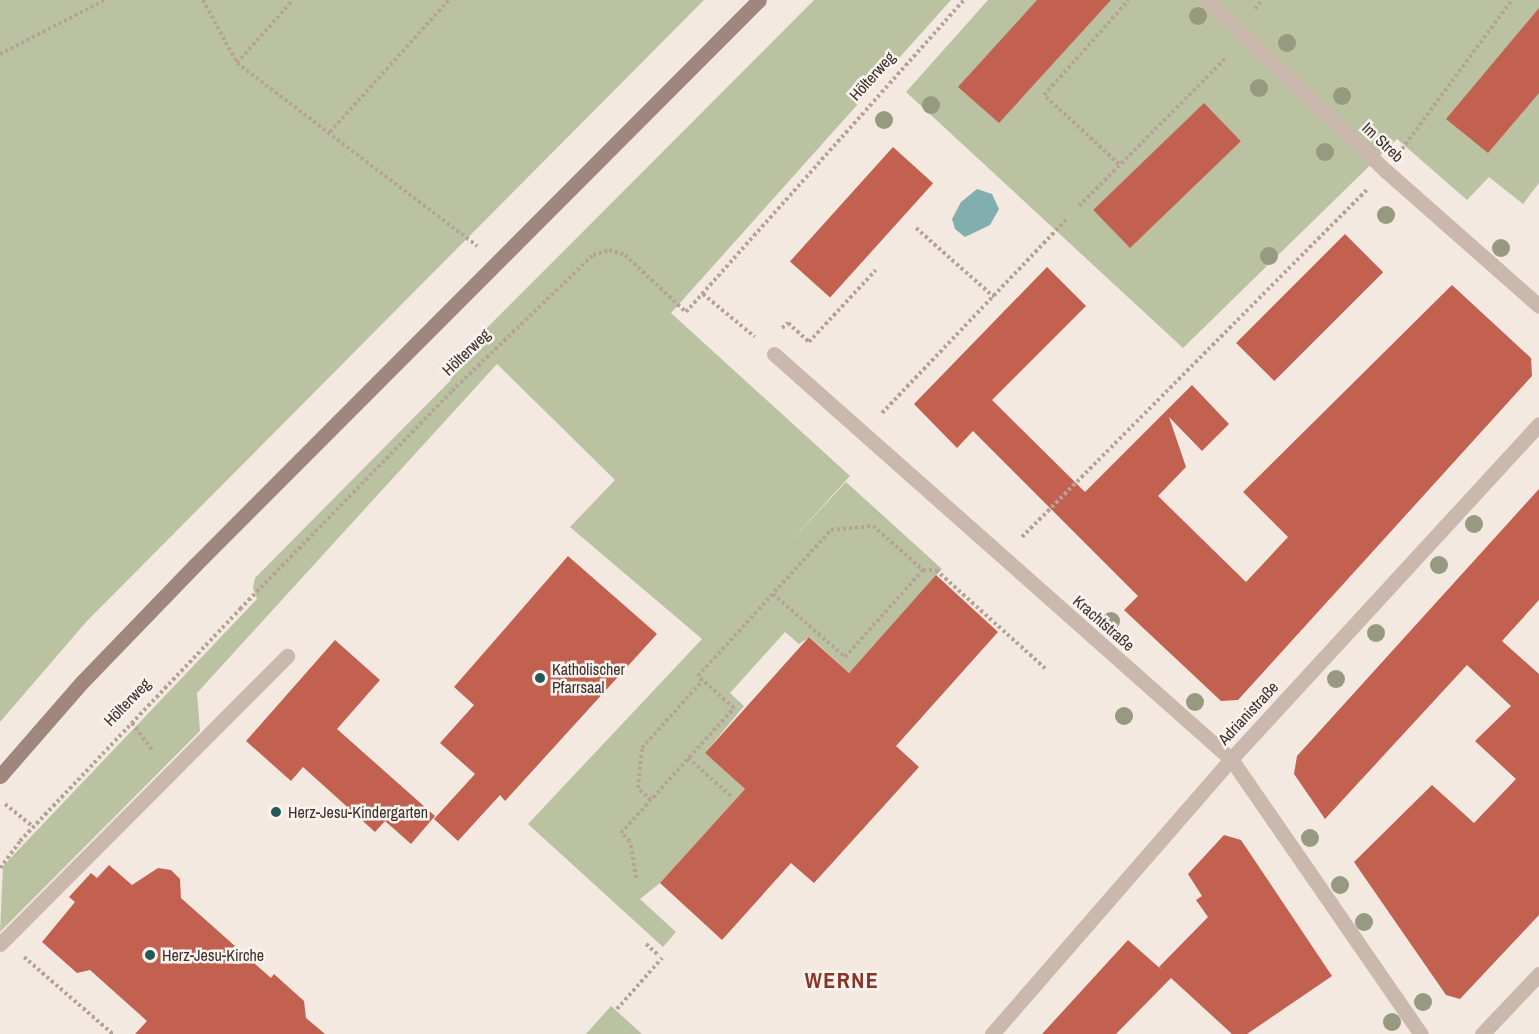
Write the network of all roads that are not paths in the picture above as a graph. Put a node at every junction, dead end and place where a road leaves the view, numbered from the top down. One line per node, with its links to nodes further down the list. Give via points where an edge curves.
1 (759, 0): 8 (main road, via 195,565 82,682)
2 (1207, 0): 3 (street, Im Streb, via 1386,171)
3 (1539, 306)
4 (770, 350): 7 (street, Krachtstraße)
5 (1539, 424): 7 (street, Adrianistraße)
6 (287, 656): 9 (street)
7 (1231, 759): 11 (street, Adrianistraße); 12 (street, Krachtstraße)
8 (0, 776)
9 (1, 942)
10 (1539, 974): 13 (street)
11 (992, 1034)
12 (1421, 1034)
13 (1482, 1034)

